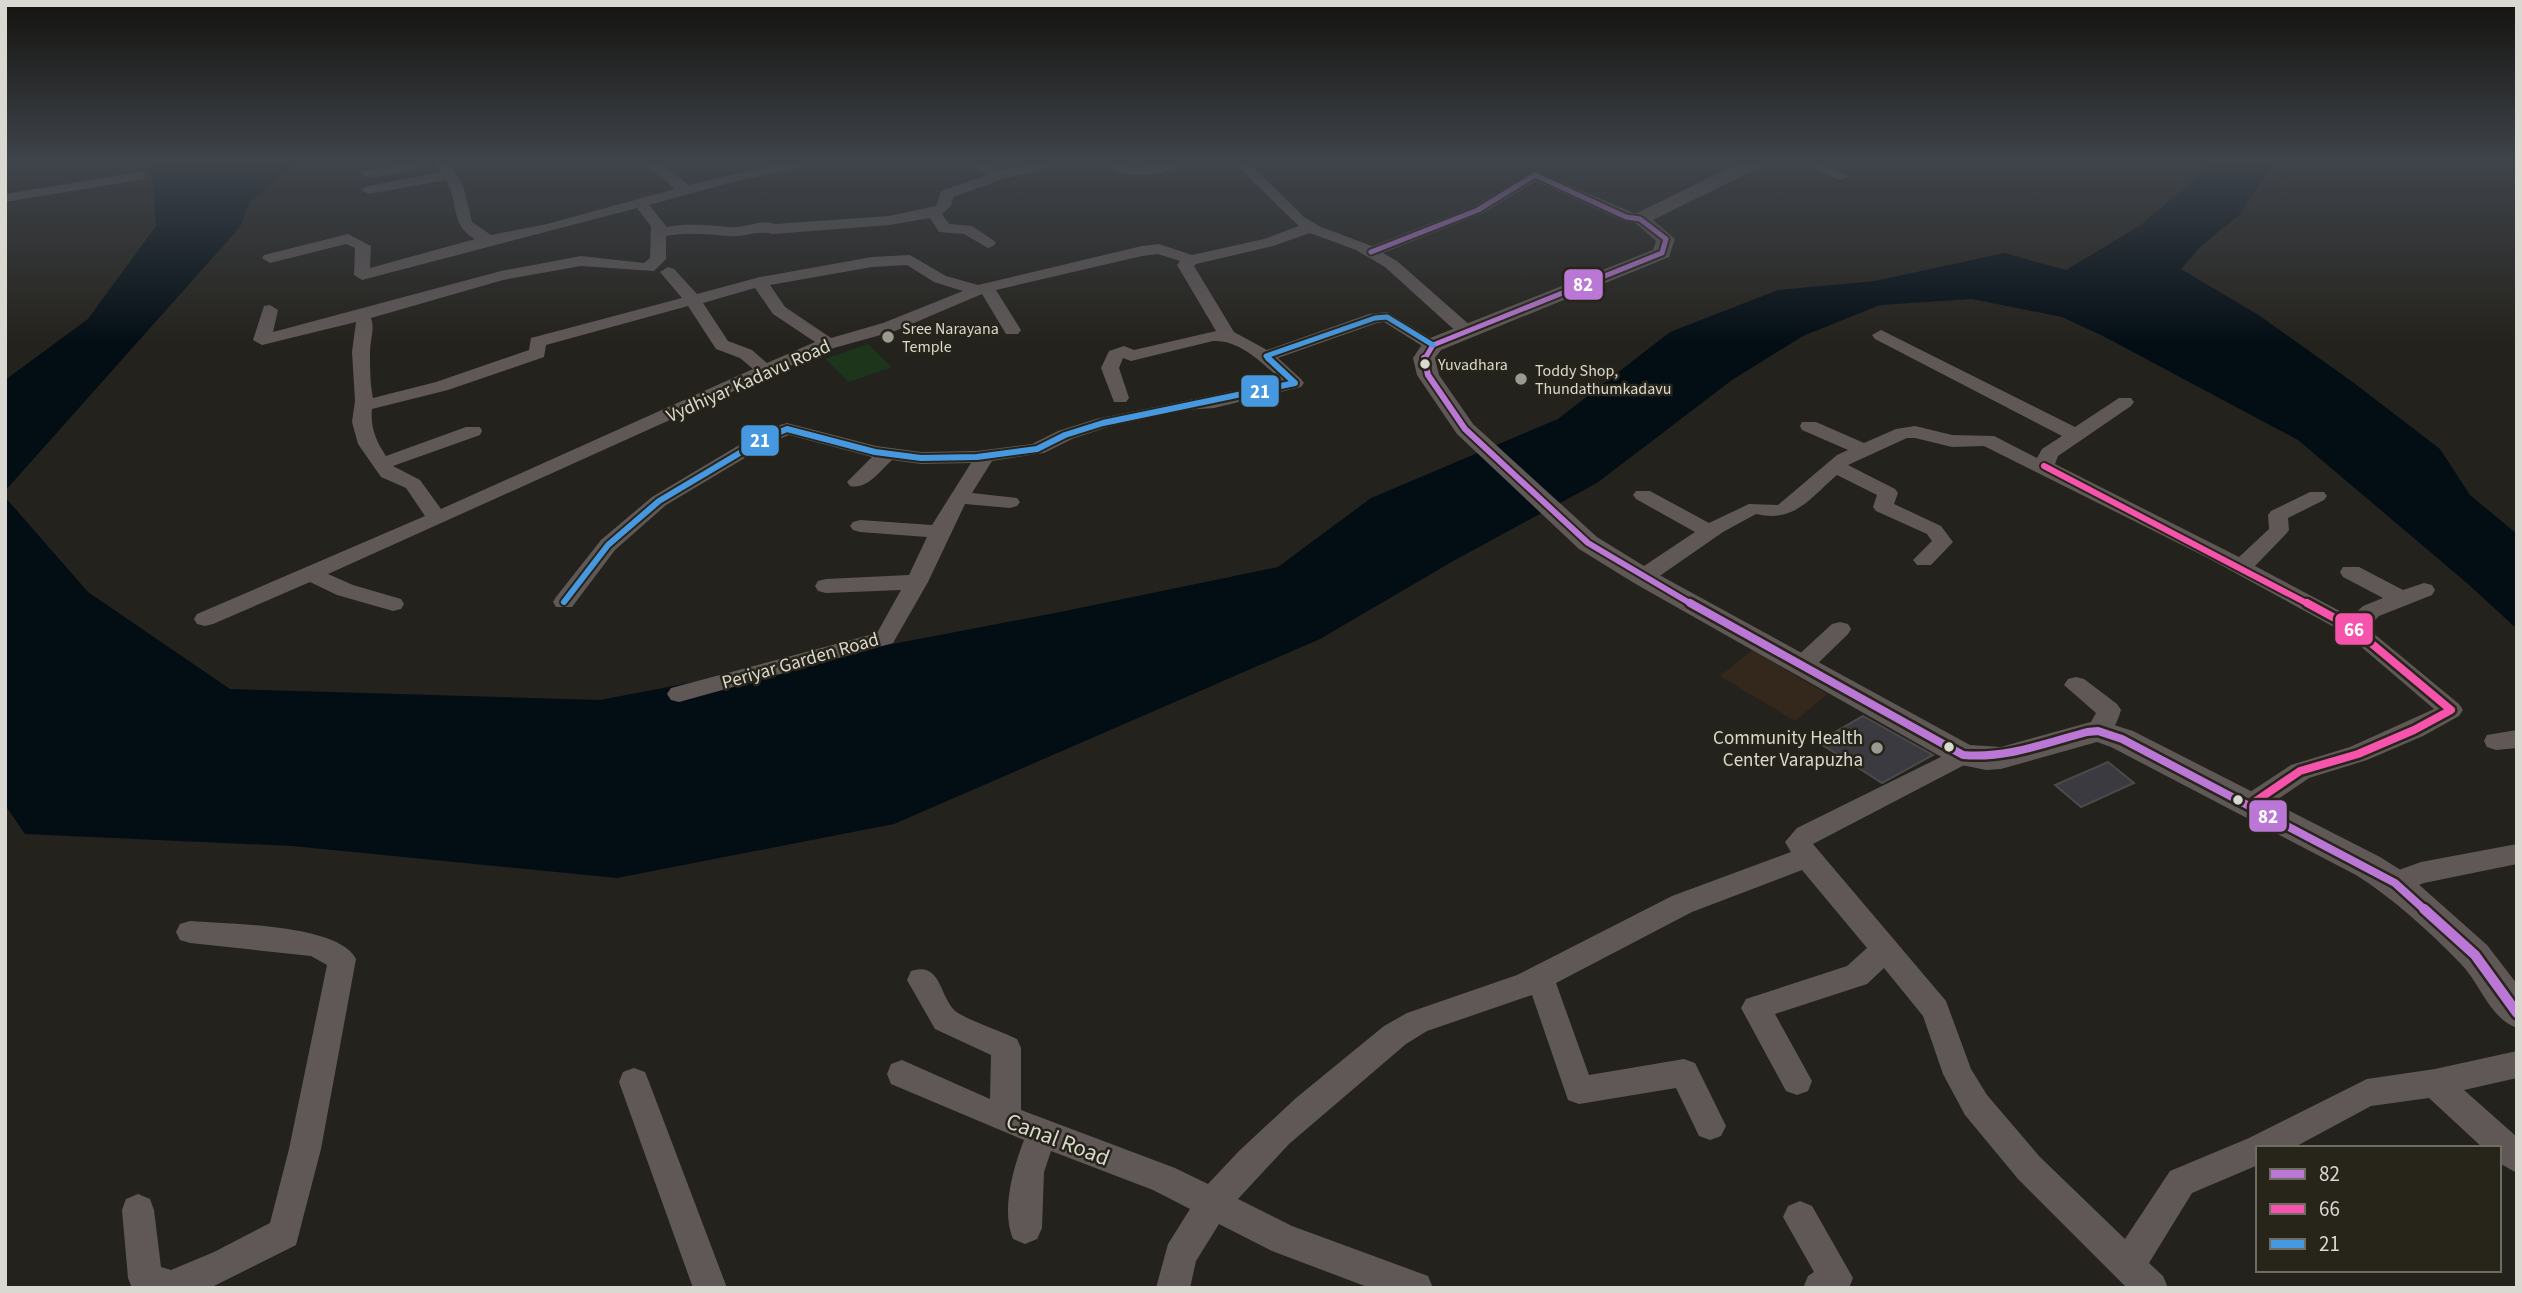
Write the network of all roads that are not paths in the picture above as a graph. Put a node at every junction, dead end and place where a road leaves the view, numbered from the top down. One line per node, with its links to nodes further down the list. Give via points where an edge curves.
1 (465, 223): 13 (street)
2 (567, 223): 13 (street)
3 (657, 223): 10 (street)
4 (848, 223): 10 (street)
5 (940, 223): 11 (street, via 944,229 967,229)
6 (1306, 223): 9 (street)
7 (1444, 223): 12 (street)
8 (1646, 223): 23 (main road, via 1666,239 1662,253)
9 (1312, 227): 12 (street); 15 (street, via 1268,243)
10 (660, 233): 13 (street, via 658,259 648,268)
11 (988, 243)
12 (1371, 252): 23 (street, via 1391,264)
13 (495, 255): 14 (street, via 362,275 363,246 348,239); 21 (street)
14 (270, 258)
15 (1191, 260): 18 (street, Vydhiyar Kadavu Road, via 1159,249 1142,251); 24 (street, via 1185,265)
16 (668, 271): 19 (street)
17 (760, 282): 18 (street, via 841,266 910,260 940,279); 19 (street); 26 (street, via 789,319)
18 (983, 288): 22 (street); 26 (street, Vydhiyar Kadavu Road, via 889,327)
19 (692, 299): 29 (street, via 722,345 746,355); 32 (street, via 537,342 538,353 442,386)
20 (270, 310): 21 (street, via 262,340)
21 (362, 315): 32 (street)
22 (1012, 330)
23 (1466, 331): 27 (main road)
24 (1227, 335): 28 (street); 30 (street, via 1131,356 1124,351 1115,355 1110,368)
25 (1881, 335): 35 (street)
26 (828, 343): 29 (street, Vydhiyar Kadavu Road)
27 (1433, 345): 28 (street, via 1387,317); 55 (main road, via 1424,358 1428,375 1465,429 1588,543)
28 (1266, 356): 38 (street, via 1295,383 1103,423 1037,449)
29 (764, 370): 47 (street, Vydhiyar Kadavu Road)
30 (1120, 398)
31 (2125, 402): 35 (street)
32 (363, 406): 39 (street, via 361,422 368,444)
33 (1810, 426): 36 (street)
34 (473, 431): 39 (street)
35 (2075, 435): 40 (street, via 2049,453)
36 (1864, 450): 40 (street, via 1915,432 1952,441 1987,440); 41 (street)
37 (888, 453): 38 (street, via 921,458); 42 (street); 60 (street, via 788,429 763,439 659,501 608,545)
38 (985, 456): 45 (street, Periyar Garden Road)
39 (382, 464): 47 (street, via 413,484)
40 (2044, 466): 52 (street)
41 (1836, 467): 50 (street, via 1785,509 1749,510); 51 (street, via 1888,493 1883,507 1934,530 1943,542)
42 (858, 482)
43 (1643, 495): 50 (street)
44 (2317, 496): 52 (street, via 2278,515 2279,530)
45 (958, 498): 46 (street); 49 (street, Periyar Garden Road)
46 (1010, 502)
47 (436, 518): 54 (street, Vydhiyar Kadavu Road)
48 (860, 526): 49 (street)
49 (940, 532): 56 (street, Periyar Garden Road)
50 (1710, 532): 55 (street)
51 (1924, 560)
52 (2241, 567): 63 (street)
53 (2351, 572): 59 (street)
54 (308, 573): 61 (street); 62 (street, Vydhiyar Kadavu Road)
55 (1643, 578): 65 (main road)
56 (917, 582): 57 (street); 67 (street, Periyar Garden Road, via 885,638)
57 (826, 586)
58 (2424, 590): 59 (street)
59 (2402, 599): 63 (street, via 2371,611)
60 (564, 602)
61 (393, 604)
62 (205, 619)
63 (2353, 628): 70 (street, via 2451,710 2358,754 2300,771)
64 (1840, 629): 65 (street)
65 (1802, 665): 69 (main road)
66 (2076, 685): 68 (street, via 2109,710)
67 (679, 694)
68 (2098, 731): 69 (main road, via 2001,758); 70 (main road)
69 (1963, 755): 72 (street, via 1806,835 1798,842)
70 (2249, 805): 73 (main road)
71 (2517, 854): 73 (street, via 2421,873)
72 (1807, 857): 75 (street); 76 (street, via 1682,904)
73 (2395, 883): 78 (main road, via 2475,955)
74 (190, 932): 95 (street, via 315,945 342,959 284,1233)
75 (1886, 949): 81 (street, via 1857,975 1756,1008); 94 (street, via 1936,1010 1958,1074 1976,1105 2029,1168)
76 (1540, 977): 85 (street, via 1579,1090 1684,1073); 90 (street, via 1417,1022 1395,1035 1275,1137)
77 (921, 980): 84 (street, via 945,1020 1006,1048)
78 (2517, 1013)
79 (2517, 1064): 83 (street)
80 (902, 1074): 84 (street, Canal Road)
81 (1797, 1081)
82 (634, 1083): 96 (street)
83 (2435, 1083): 87 (street, via 2367,1093); 89 (street)
84 (1005, 1119): 86 (street, Canal Road)
85 (1710, 1126)
86 (1042, 1133): 90 (street, Canal Road, via 1164,1179); 93 (street, via 1028,1172)
87 (2265, 1146)
88 (2256, 1150): 94 (street, via 2181,1182)
89 (2517, 1158)
90 (1214, 1205): 97 (street, via 1181,1253); 98 (street, Canal Road, via 1284,1239)
91 (138, 1210): 95 (street, via 145,1278)
92 (1800, 1217): 99 (street, via 1836,1278)
93 (1025, 1227)
94 (2128, 1266): 100 (street)
95 (172, 1287)
96 (710, 1288)
97 (1173, 1288)
98 (1416, 1288)
99 (1820, 1288)
100 (2151, 1288)

